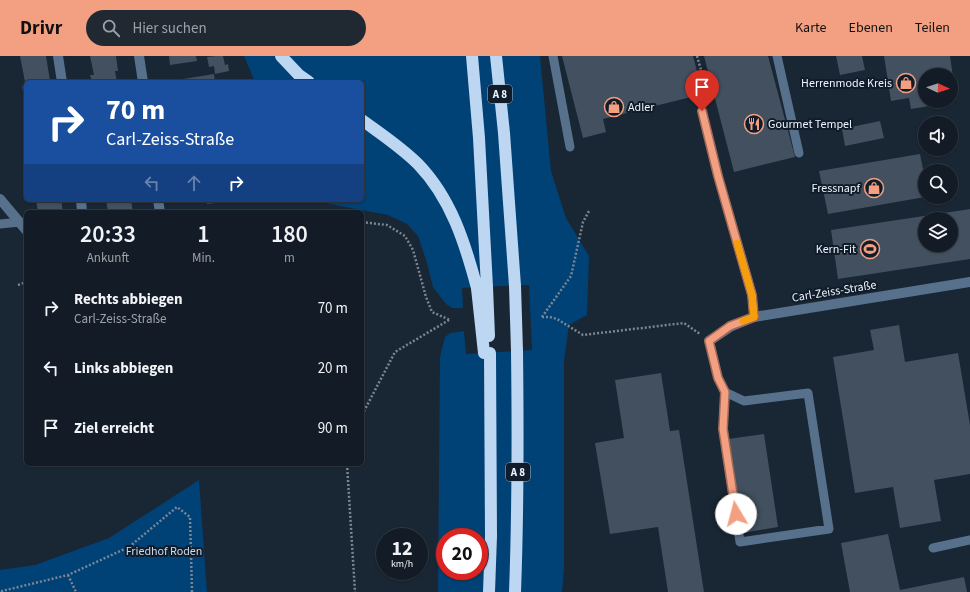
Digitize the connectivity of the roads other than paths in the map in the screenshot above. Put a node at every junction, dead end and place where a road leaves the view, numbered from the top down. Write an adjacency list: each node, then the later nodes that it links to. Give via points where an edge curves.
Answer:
1 (58, 56): 8 (street)
2 (139, 56): 9 (street)
3 (281, 56): 10 (highway)
4 (472, 56): 19 (highway, A 8, via 479,138)
5 (496, 56): 26 (highway, A 8, bridge, via 515,286 518,425)
6 (553, 56): 13 (lane)
7 (777, 56): 14 (lane)
8 (62, 80)
9 (143, 80)
10 (306, 80)
11 (702, 111): 20 (lane, via 752,295)
12 (364, 121): 19 (highway, via 418,164 441,193 458,226)
13 (570, 147)
14 (799, 153)
15 (0, 199): 17 (street)
16 (0, 224): 17 (lane)
17 (23, 226)
18 (970, 282): 20 (street, Carl-Zeiss-Straße)
19 (482, 287): 25 (highway, A 8, bridge, via 491,422)
20 (754, 317): 21 (street, Carl-Zeiss-Straße, via 730,326)
21 (709, 341): 22 (lane, via 718,378)
22 (725, 392): 22 (lane, via 744,401 808,393 829,529 740,542 723,429)
23 (970, 540): 24 (lane)
24 (933, 548)
25 (489, 592)
26 (515, 592)

